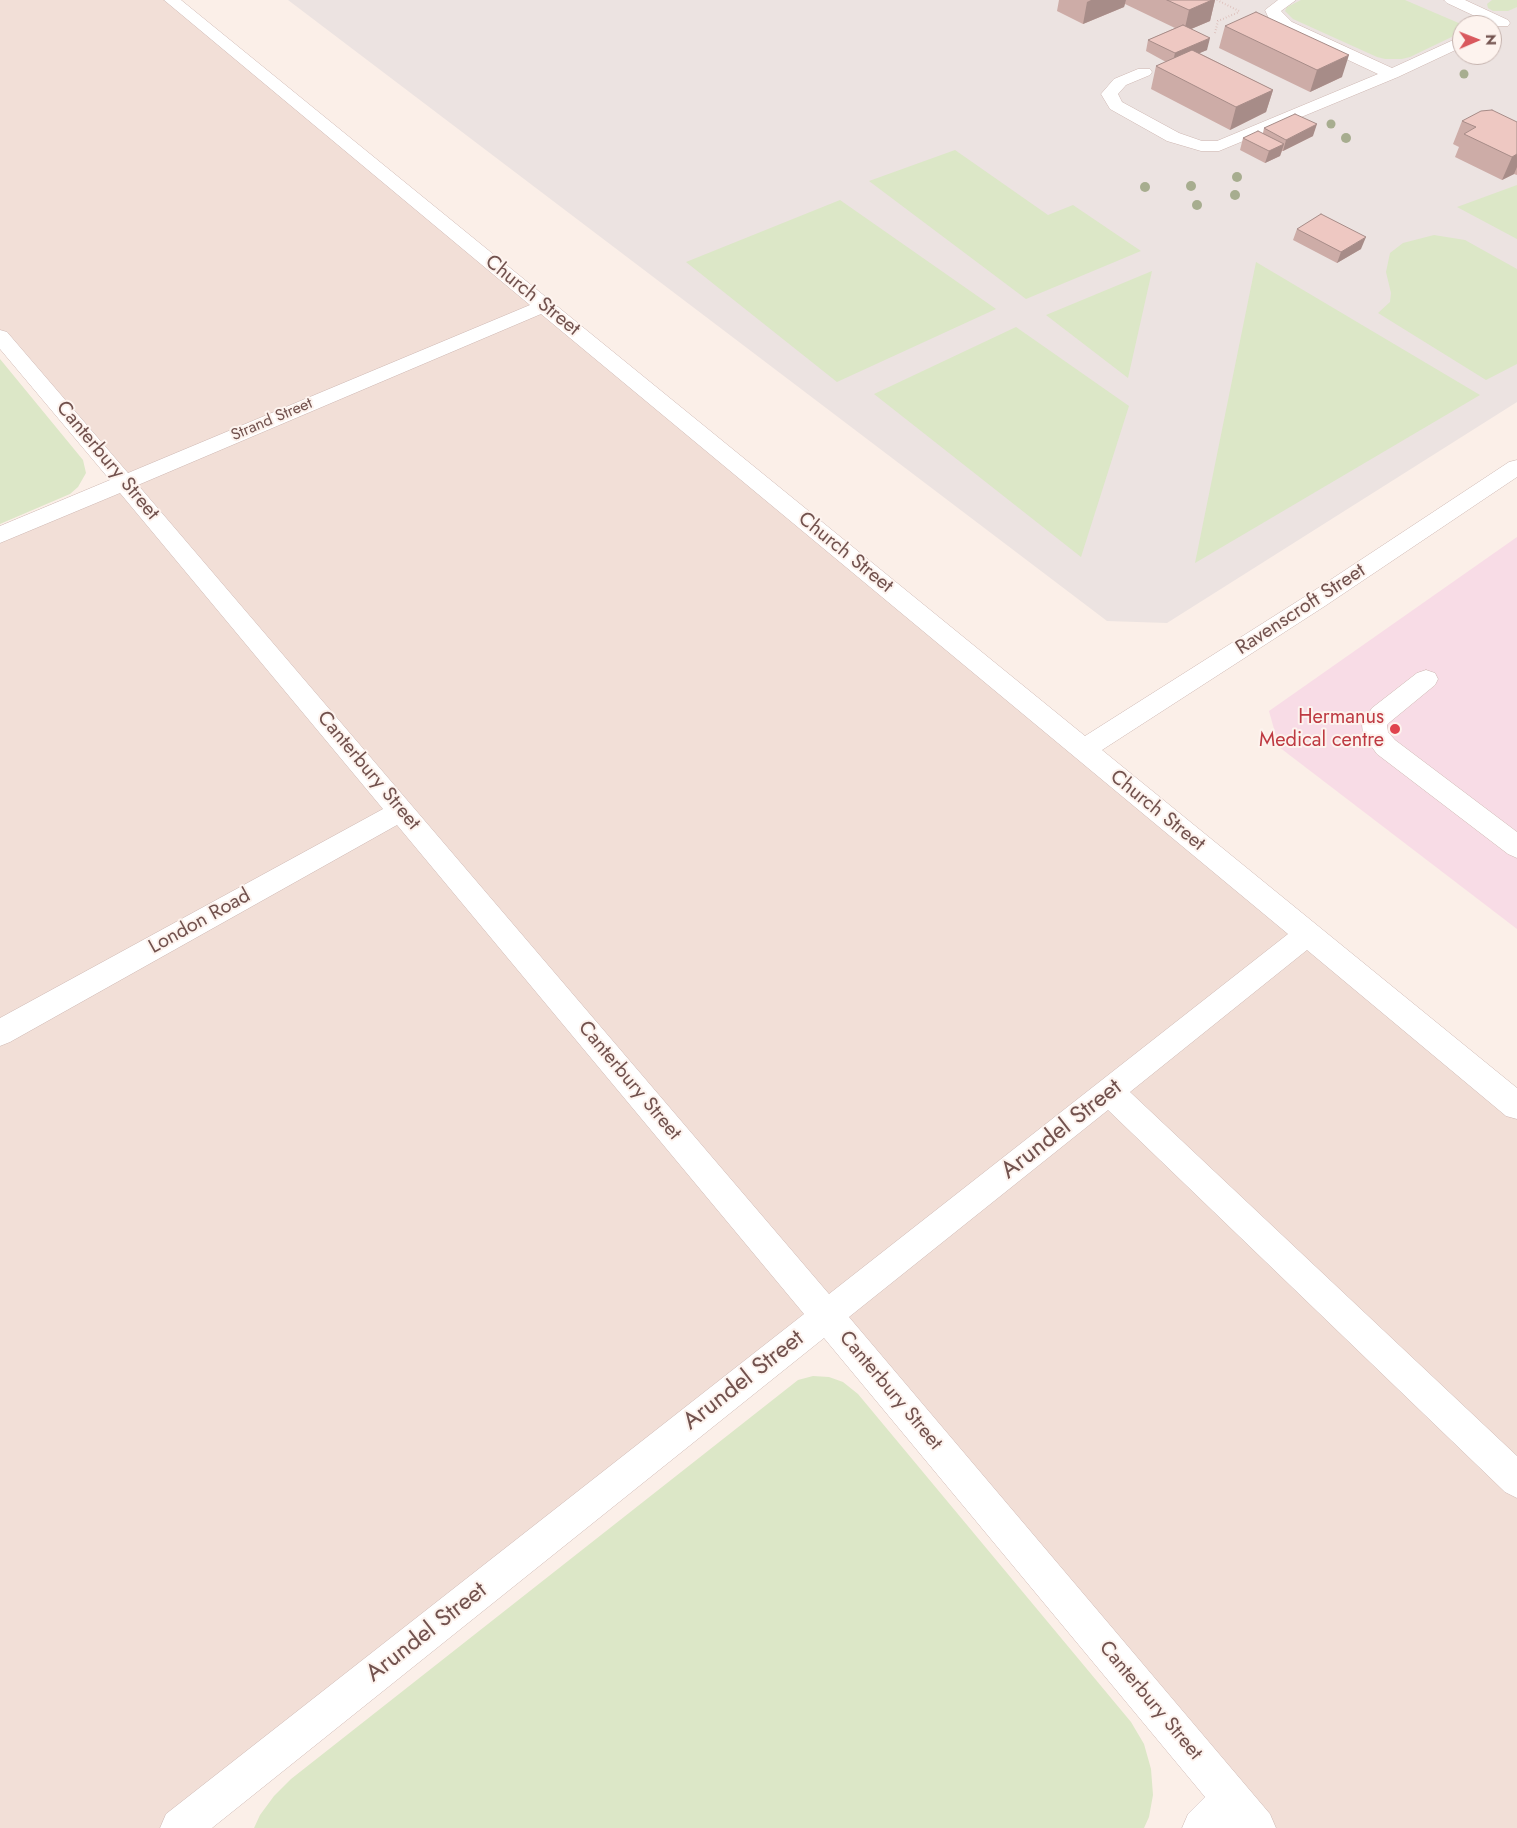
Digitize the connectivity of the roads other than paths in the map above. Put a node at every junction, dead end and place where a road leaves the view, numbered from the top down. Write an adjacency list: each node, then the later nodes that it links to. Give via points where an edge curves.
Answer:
1 (172, 0): 10 (street, Church Street)
2 (1288, 0): 9 (street, via 1273,10 1286,25)
3 (1452, 0): 4 (street)
4 (1479, 15)
5 (1517, 16): 6 (street)
6 (1502, 23)
7 (1452, 46): 9 (street)
8 (1144, 72): 9 (street, via 1120,82 1109,94 1116,105 1172,137 1201,146 1219,146 1238,140)
9 (1392, 74)
10 (544, 306): 13 (street, Strand Street); 16 (street, Church Street)
11 (0, 336): 13 (street, Canterbury Street)
12 (1517, 467): 16 (street, Ravenscroft Street)
13 (125, 482): 14 (street, Strand Street); 17 (street, Canterbury Street)
14 (0, 535)
15 (1426, 679): 18 (street, via 1381,715 1374,724 1376,735 1386,748)
16 (1083, 750): 19 (street, Church Street)
17 (401, 811): 20 (street, London Road); 23 (street, Canterbury Street)
18 (1517, 847)
19 (1308, 934): 21 (street, Arundel Street); 22 (street, Church Street)
20 (0, 1033)
21 (1109, 1092): 23 (street, Arundel Street); 24 (street)
22 (1517, 1106)
23 (827, 1316): 25 (street, Canterbury Street); 26 (street, Arundel Street)
24 (1517, 1480)
25 (1230, 1798): 27 (street); 28 (street, Canterbury Street)
26 (180, 1828)
27 (1202, 1828)
28 (1256, 1828)

